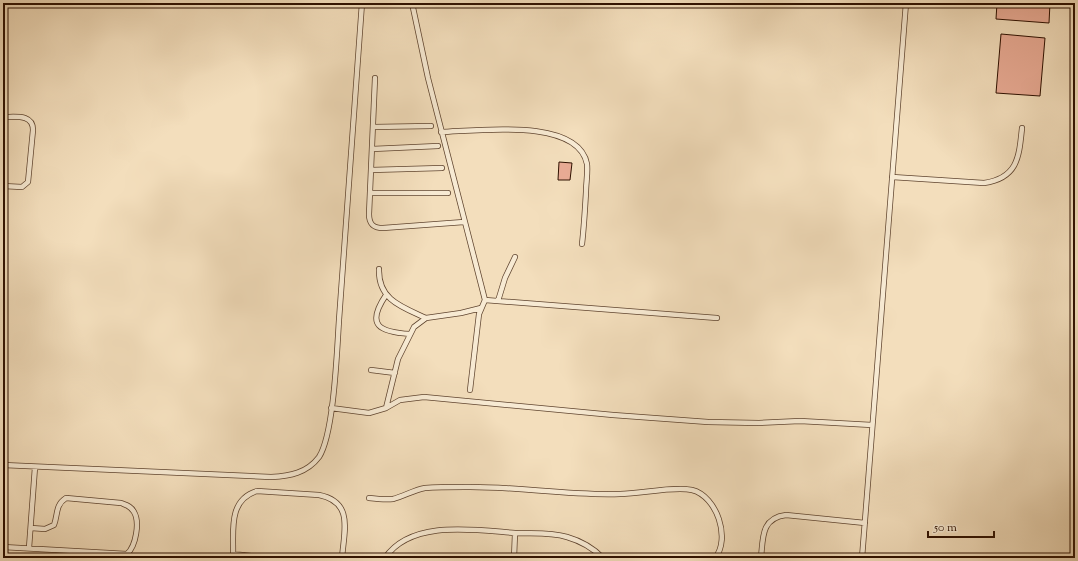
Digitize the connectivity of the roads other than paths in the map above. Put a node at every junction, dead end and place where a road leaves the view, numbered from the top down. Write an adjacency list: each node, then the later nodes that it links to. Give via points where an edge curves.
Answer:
1 (362, 3): 32 (lane)
2 (412, 3): 9 (lane)
3 (906, 3): 14 (lane)
4 (375, 78): 7 (lane)
5 (4, 117): 15 (lane, via 28,119 33,130 28,182 22,187)
6 (431, 126): 7 (lane)
7 (373, 127): 11 (lane)
8 (1022, 128): 14 (lane, via 1016,162 1011,171 994,181 984,183)
9 (441, 132): 18 (lane); 19 (lane, via 526,130 551,134 571,141 579,147 587,165)
10 (438, 146): 11 (lane)
11 (372, 149): 13 (lane)
12 (442, 168): 13 (lane)
13 (371, 170): 16 (lane)
14 (892, 177): 34 (lane)
15 (3, 186)
16 (370, 193): 17 (lane); 18 (lane, via 369,219 378,228)
17 (448, 193)
18 (464, 222): 23 (lane)
19 (582, 244)
20 (515, 257): 24 (lane)
21 (379, 269): 22 (lane, via 381,287)
22 (386, 295): 26 (lane, via 400,306); 28 (lane, via 378,312 377,325 389,332)
23 (485, 300): 24 (lane); 25 (lane)
24 (498, 302): 27 (lane)
25 (481, 308): 26 (lane); 31 (lane)
26 (426, 318): 28 (lane, via 414,327)
27 (717, 318)
28 (410, 334): 30 (lane, via 398,359)
29 (371, 370): 30 (lane)
30 (395, 373): 33 (lane)
31 (470, 390)
32 (331, 408): 33 (lane, via 369,413); 36 (lane, via 319,456 303,471 292,475 259,477)
33 (386, 408): 34 (lane, via 408,398 424,398 708,422 800,421)
34 (872, 425): 38 (lane)
35 (3, 465): 36 (lane)
36 (35, 467): 39 (lane)
37 (369, 498): 49 (lane, via 388,499 425,488 511,488 620,494 693,490 706,497 717,516 722,542 721,551)
38 (866, 523): 50 (lane, via 777,516 766,527); 51 (lane)
39 (31, 528): 42 (lane); 42 (lane, via 50,528 58,507 66,498 121,503 128,505 136,517 135,542 133,549 127,554)
40 (515, 533): 46 (lane, via 461,529 423,533 404,541); 47 (lane); 48 (lane, via 566,536 582,542)
41 (3, 547): 42 (lane)
42 (29, 548)
43 (233, 556): 44 (lane); 45 (lane, via 236,507 240,499 257,491 319,495 337,502 345,519)
44 (269, 558)
45 (342, 558)
46 (386, 558)
47 (514, 558)
48 (603, 558)
49 (715, 558)
50 (761, 558)
51 (862, 558)

